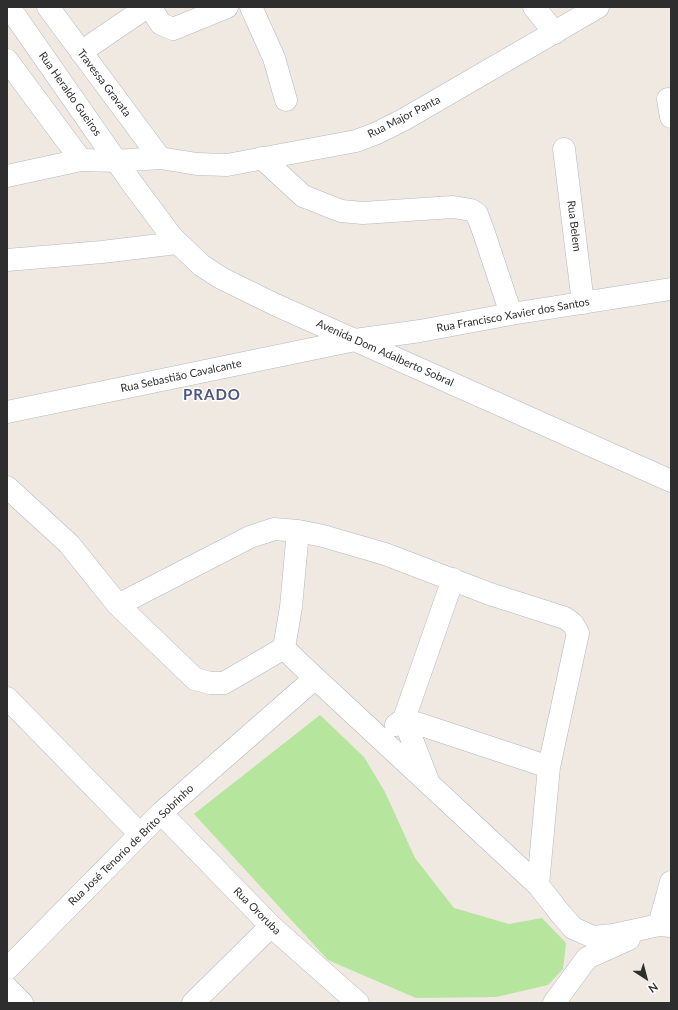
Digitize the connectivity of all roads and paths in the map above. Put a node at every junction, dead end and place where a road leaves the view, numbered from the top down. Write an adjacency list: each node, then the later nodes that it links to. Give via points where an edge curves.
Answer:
1 (9, 7): 17 (street, Rua Heraldo Gueiros)
2 (48, 7): 10 (street, Travessa Gravata)
3 (147, 7): 10 (street)
4 (150, 7): 5 (street, via 161,24 173,29)
5 (227, 7)
6 (251, 7): 12 (street, via 274,58)
7 (534, 7): 9 (street)
8 (598, 7): 9 (street, Rua Major Panta)
9 (555, 33): 15 (street, Rua Major Panta, via 377,133 356,141)
10 (81, 52): 14 (street, Travessa Gravata)
11 (7, 60): 16 (street)
12 (286, 100)
13 (564, 149): 23 (street, Rua Belem)
14 (160, 158): 15 (street, Rua Major Panta, via 227,165); 17 (street, Rua Major Panta)
15 (262, 158): 24 (street, via 303,196 341,211 363,213 453,207 472,210 477,214)
16 (81, 160): 17 (street, Rua Major Panta); 18 (street, Rua Major Panta)
17 (116, 161): 19 (street, Rua Heraldo Gueiros)
18 (7, 176)
19 (131, 182): 20 (street, Avenida Dom Adalberto Sobral)
20 (174, 240): 21 (street, via 102,252); 25 (street, Avenida Dom Adalberto Sobral, via 201,265 221,278)
21 (7, 260)
22 (671, 289): 23 (street, Rua Francisco Xavier dos Santos)
23 (583, 303): 24 (street, Rua Francisco Xavier dos Santos)
24 (511, 314): 25 (street, Rua Francisco Xavier dos Santos)
25 (355, 340): 26 (street, Rua Sebastião Cavalcante); 27 (street, Avenida Dom Adalberto Sobral)
26 (7, 412)
27 (671, 480)
28 (7, 487): 31 (street, via 69,544)
29 (298, 530): 30 (street, via 385,554); 31 (street, via 274,529 250,537); 32 (street, via 291,607)
30 (453, 579): 35 (street); 37 (street, via 565,618 573,624 578,633)
31 (118, 605): 32 (street, via 195,679 210,683 224,683)
32 (284, 648): 33 (street)
33 (314, 679): 36 (street); 39 (street, Rua José Tenorio de Brito Sobrinho)
34 (7, 698): 40 (street)
35 (404, 719): 36 (street); 37 (street); 38 (street)
36 (379, 739): 38 (street)
37 (549, 768): 42 (street)
38 (429, 784): 42 (street)
39 (161, 813): 40 (street, Rua José Tenorio de Brito Sobrinho); 43 (street, Rua Ororuba)
40 (140, 834): 45 (street, Rua José Tenorio de Brito Sobrinho)
41 (671, 882): 44 (street)
42 (538, 885): 44 (street, via 573,928 593,937 613,936)
43 (271, 926): 48 (street); 49 (street, Rua Ororuba)
44 (665, 926): 50 (street, via 587,958)
45 (7, 969)
46 (7, 988): 47 (street)
47 (22, 1003)
48 (193, 1003)
49 (358, 1003)
50 (554, 1003)

